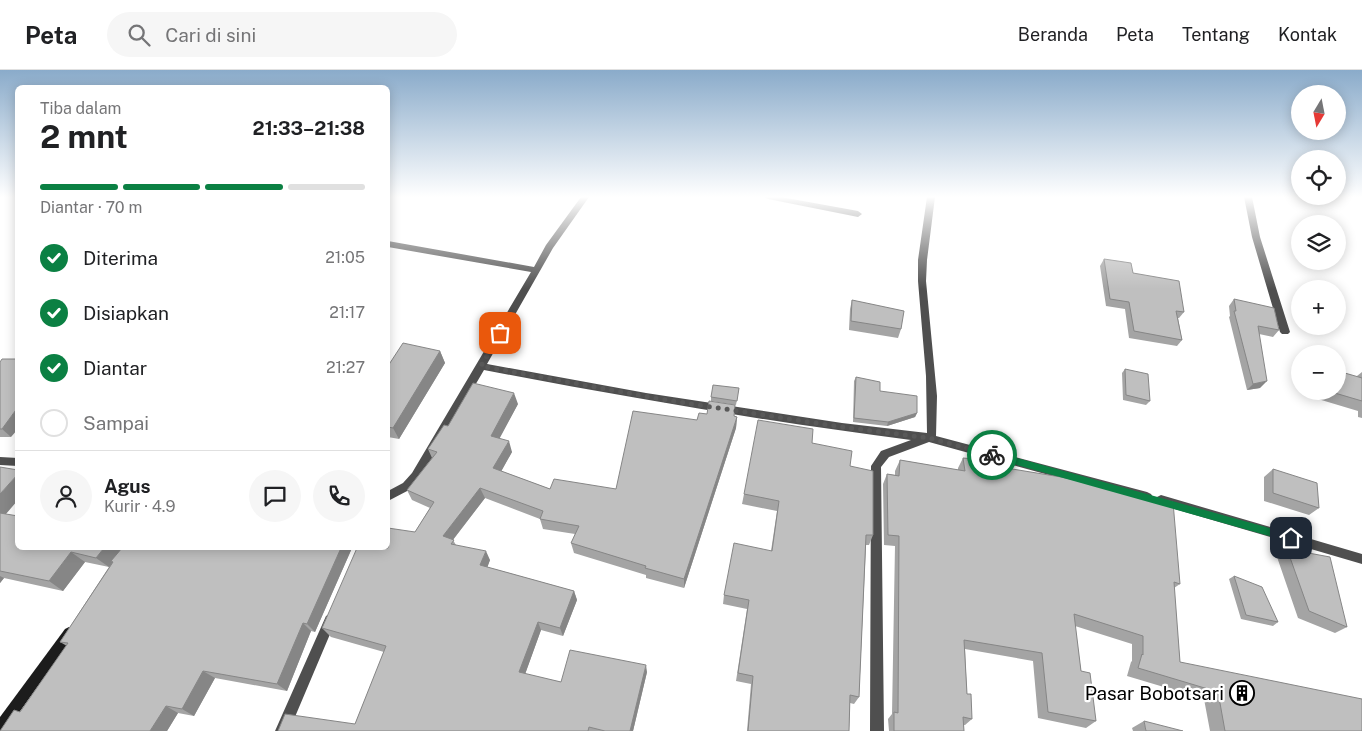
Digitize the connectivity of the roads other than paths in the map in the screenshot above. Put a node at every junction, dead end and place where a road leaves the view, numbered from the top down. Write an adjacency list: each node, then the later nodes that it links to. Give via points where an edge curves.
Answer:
1 (563, 228): 5 (street)
2 (928, 228): 8 (street, via 922,255 933,425)
3 (1254, 228): 6 (street)
4 (390, 244): 5 (street)
5 (537, 270): 7 (street)
6 (1286, 332)
7 (481, 366): 8 (street, via 666,400); 11 (street, via 416,476 407,486)
8 (929, 438): 12 (street); 17 (street, via 885,454 876,466)
9 (0, 461): 10 (street)
10 (15, 462)
11 (390, 495)
12 (1362, 559)
13 (334, 611): 16 (street)
14 (74, 626): 15 (street)
15 (0, 728)
16 (282, 731)
17 (877, 731)

